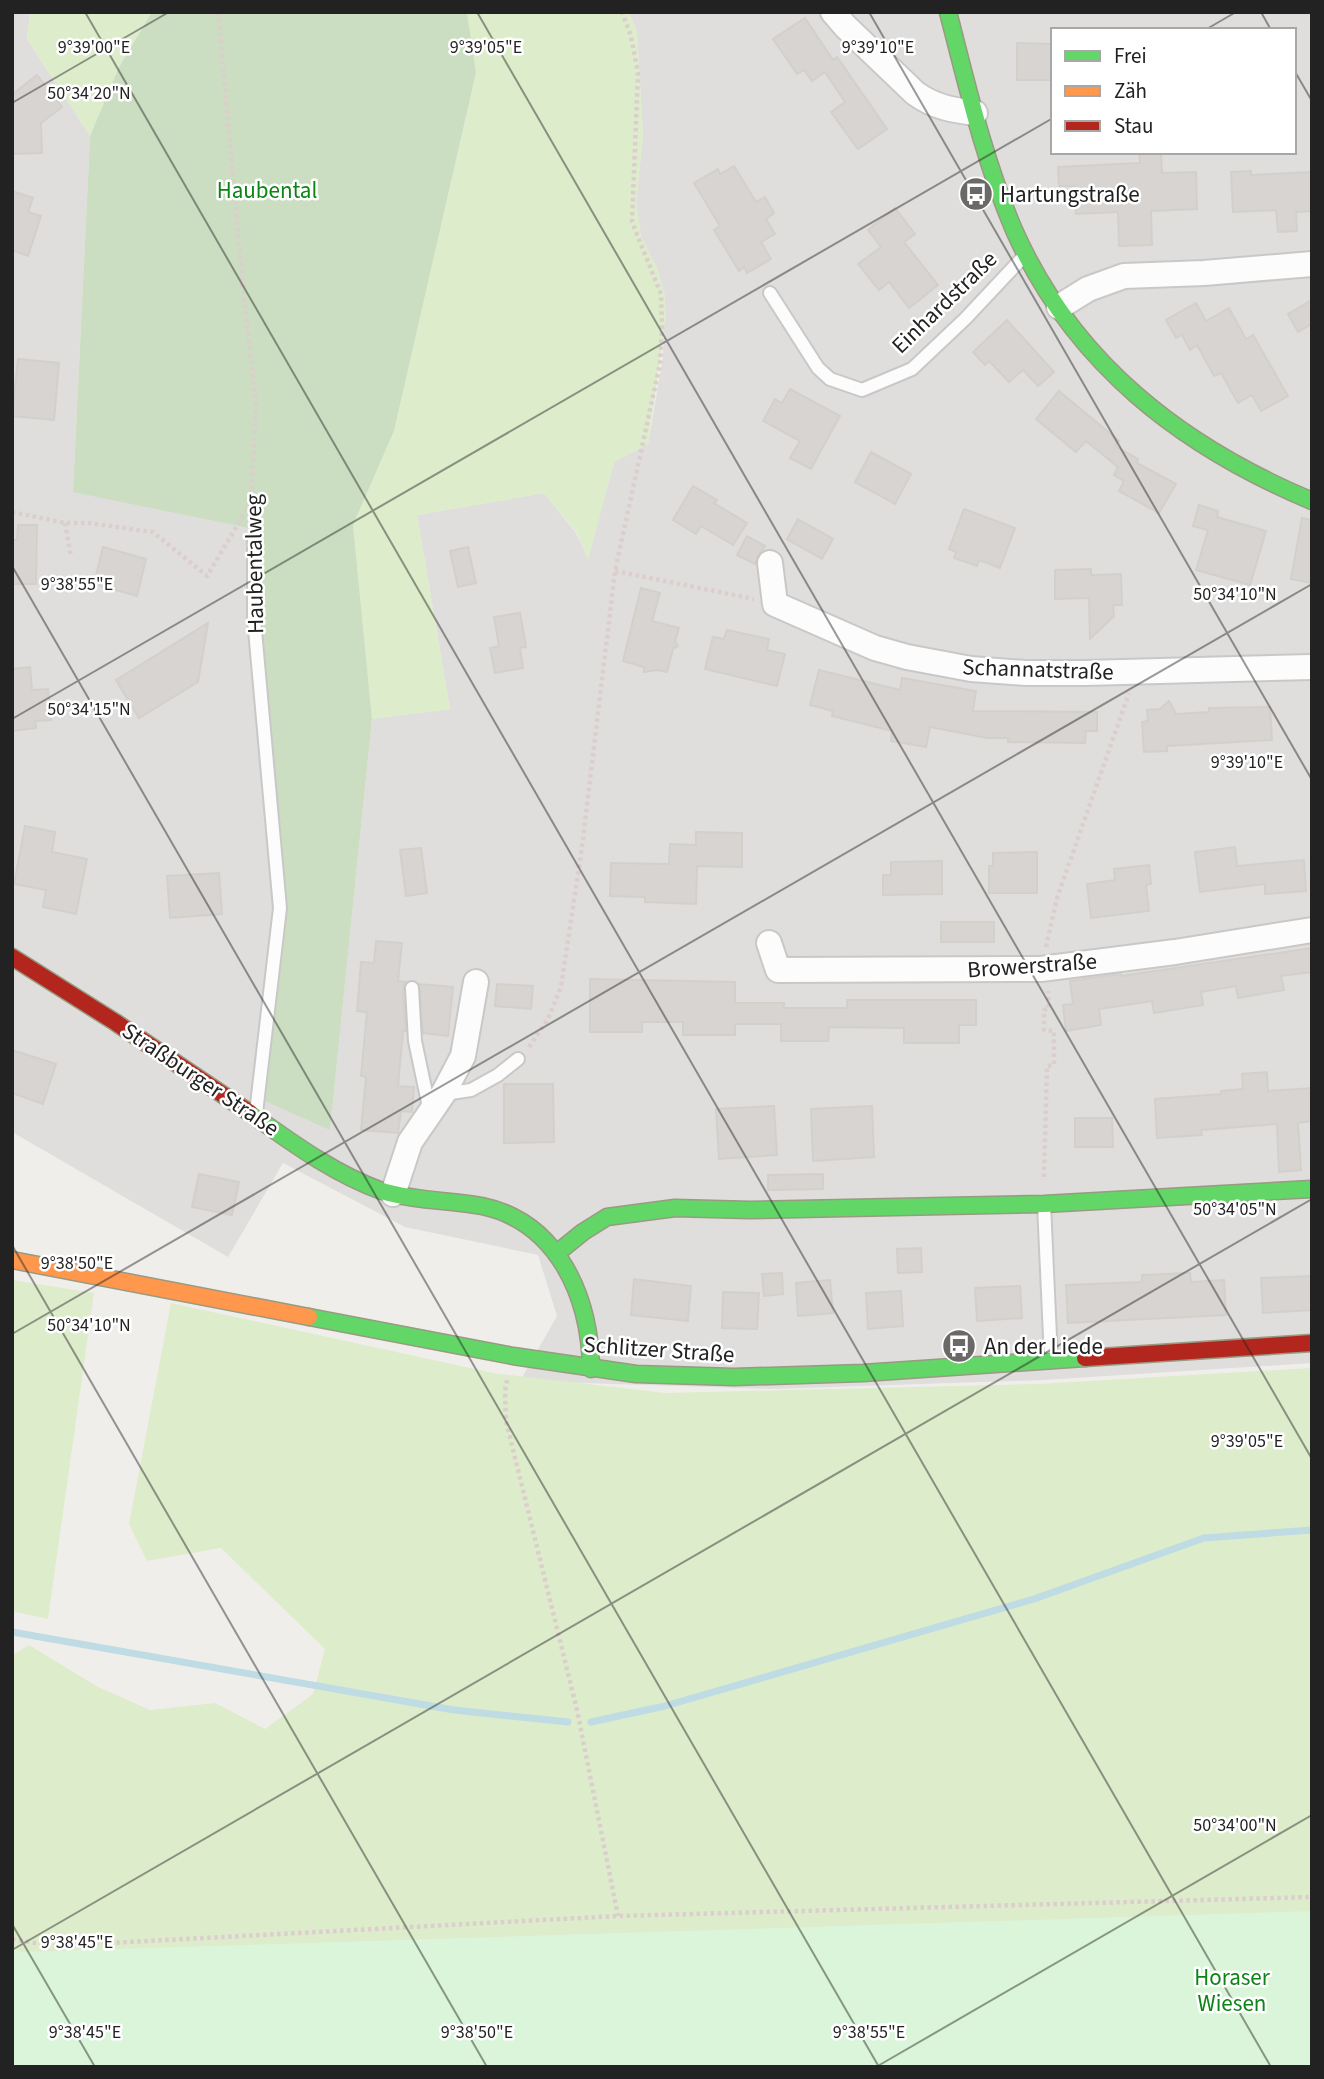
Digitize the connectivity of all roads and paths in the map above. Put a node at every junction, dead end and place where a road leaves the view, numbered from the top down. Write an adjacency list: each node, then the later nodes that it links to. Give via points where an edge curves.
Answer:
1 (218, 12): 11 (path, Haubentalweg, via 256,402)
2 (622, 12): 17 (path, via 638,73 632,222 661,294 663,328 657,377)
3 (833, 12): 5 (street, via 922,98 945,109)
4 (948, 12): 5 (street, Einhardstraße)
5 (975, 113): 6 (street, Einhardstraße)
6 (1027, 254): 8 (lane, Einhardstraße, via 912,369 862,390 830,379 818,368); 9 (street, Einhardstraße)
7 (1312, 264): 9 (street, via 1124,276 1088,289)
8 (770, 293)
9 (1059, 307): 10 (street, Einhardstraße, via 1127,387 1180,431 1240,468)
10 (1312, 501)
11 (251, 502): 13 (path, via 207,576 153,532); 14 (path, Haubentalweg)
12 (12, 512): 13 (path)
13 (65, 523): 15 (path)
14 (254, 539): 29 (lane, Haubentalweg, via 254,619 280,908)
15 (71, 557)
16 (770, 563): 18 (street)
17 (615, 571): 18 (path); 27 (path, via 561,987 536,1040)
18 (775, 604): 20 (street, Schannatstraße, via 874,648 907,657 1026,673)
19 (1312, 667): 20 (street, Schannatstraße)
20 (1137, 672): 24 (path, via 1058,898)
21 (1312, 930): 24 (street, Browerstraße)
22 (769, 943): 24 (street, Browerstraße, via 778,970)
23 (12, 957): 29 (street, Straßburger Straße)
24 (1041, 969): 30 (path, via 1048,982 1044,1030 1054,1031 1054,1065 1047,1066)
25 (476, 982): 28 (street, via 463,1056)
26 (412, 988): 28 (lane, via 415,1041)
27 (518, 1059): 28 (lane, via 471,1090)
28 (437, 1103): 32 (street, via 410,1142)
29 (255, 1116): 32 (street, Straßburger Straße, via 339,1171)
30 (1043, 1168)
31 (1312, 1189): 33 (street)
32 (393, 1194): 34 (street, Straßburger Straße, via 513,1216 528,1224)
33 (1044, 1204): 34 (street, via 635,1212 607,1217); 38 (lane)
34 (557, 1253): 39 (street, Straßburger Straße, via 568,1269 581,1307)
35 (12, 1260): 37 (street, Schlitzer Straße)
36 (1312, 1343): 38 (street, Schlitzer Straße)
37 (513, 1356): 39 (street, Schlitzer Straße); 41 (path, via 505,1392 506,1421 577,1710)
38 (1051, 1359): 39 (street, Schlitzer Straße, via 747,1377)
39 (591, 1369)
40 (1312, 1897): 41 (path)
41 (618, 1916): 42 (path, via 53,1946)
42 (12, 1939)

